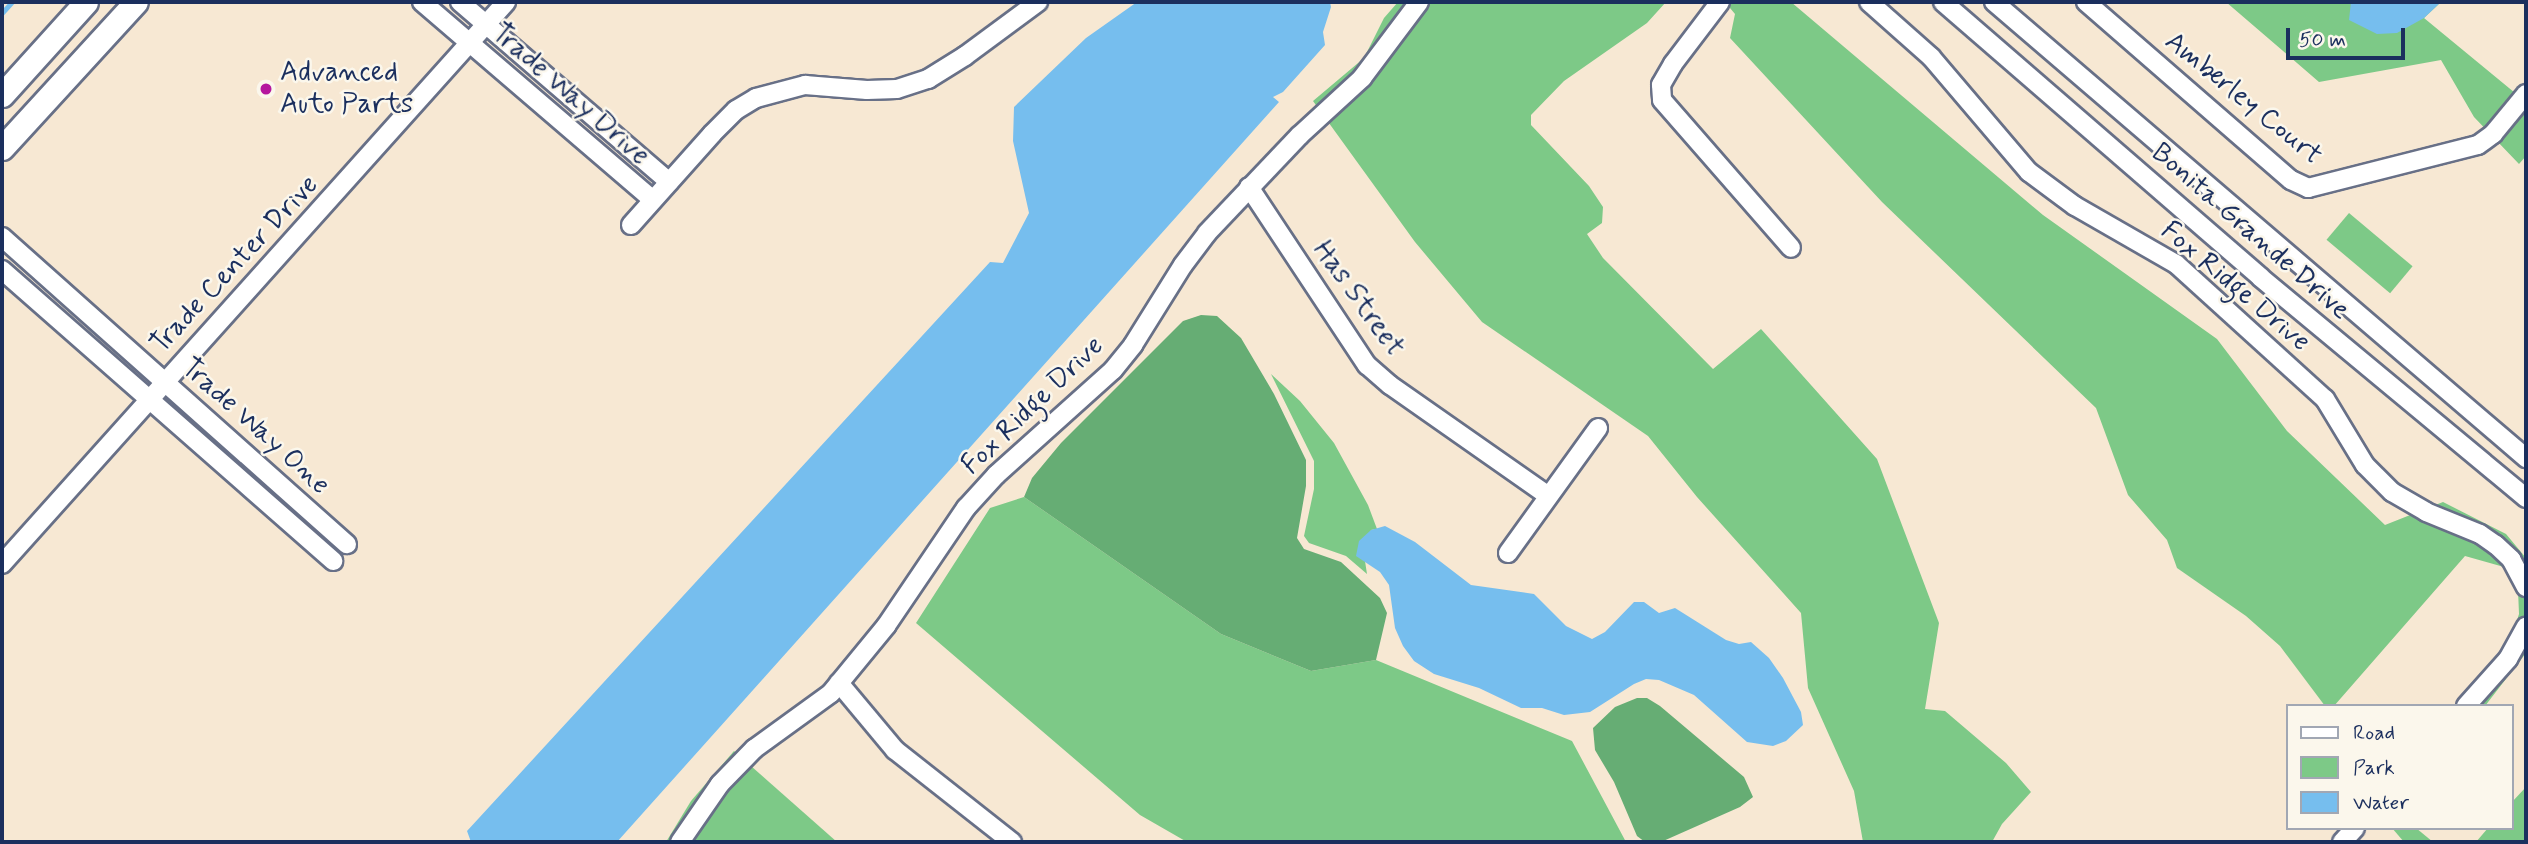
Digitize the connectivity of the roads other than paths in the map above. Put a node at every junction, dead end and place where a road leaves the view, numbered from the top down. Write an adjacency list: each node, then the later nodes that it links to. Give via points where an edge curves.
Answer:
1 (86, 2): 16 (street)
2 (136, 2): 17 (street)
3 (422, 2): 14 (street, Trade Way Drive)
4 (460, 2): 13 (street, Trade Way Drive)
5 (506, 2): 13 (street, Trade Center Drive)
6 (1038, 2): 18 (street, Trade Way Drive, via 928,79 887,89 805,85 756,98 736,110)
7 (1419, 2): 19 (street, Fox Ridge Drive, via 1362,78)
8 (1720, 2): 23 (street, via 1673,64 1661,85 1662,100)
9 (1869, 2): 37 (street, Fox Ridge Drive, via 1931,57 2029,172 2075,206 2176,264 2325,399 2359,456 2392,492 2497,545 2516,566)
10 (1942, 2): 26 (street, Bonita Grande Drive)
11 (1994, 2): 25 (street, Bonita Grande Drive)
12 (2086, 2): 15 (street, Amberley Court, via 2291,180 2308,188 2478,145)
13 (487, 24): 14 (street, Trade Center Drive); 18 (street, Trade Way Drive)
14 (470, 44): 20 (street, Trade Way Drive); 27 (street, Trade Center Drive)
15 (2526, 94)
16 (2, 95)
17 (2, 149)
18 (669, 181): 20 (street, Trade Way Drive)
19 (1249, 187): 31 (street, Has Street, via 1367,365); 39 (street, Fox Ridge Drive, via 1183,265 1112,370 965,508 886,626)
20 (653, 200): 21 (street, Trade Way Drive)
21 (631, 225)
22 (2, 237): 27 (street, Trade Way One)
23 (1791, 248)
24 (2, 270): 28 (street, Trade Way One)
25 (2381, 336): 26 (street); 30 (street, Bonita Grande Drive)
26 (2359, 360): 32 (street, Bonita Grande Drive)
27 (164, 381): 28 (street, Trade Center Drive); 33 (street, Trade Way One)
28 (147, 398): 35 (street, Trade Way One); 36 (street, Trade Center Drive)
29 (1598, 428): 31 (street)
30 (2526, 458)
31 (1547, 495): 34 (street)
32 (2526, 498)
33 (346, 544)
34 (1508, 553)
35 (332, 561)
36 (2, 564)
37 (2526, 587)
38 (2526, 628): 40 (street, via 2508,659)
39 (839, 683): 41 (street, Fox Ridge Drive, via 745,758 720,783); 42 (street, via 895,750)
40 (2468, 704)
41 (680, 842)
42 (1012, 842)

